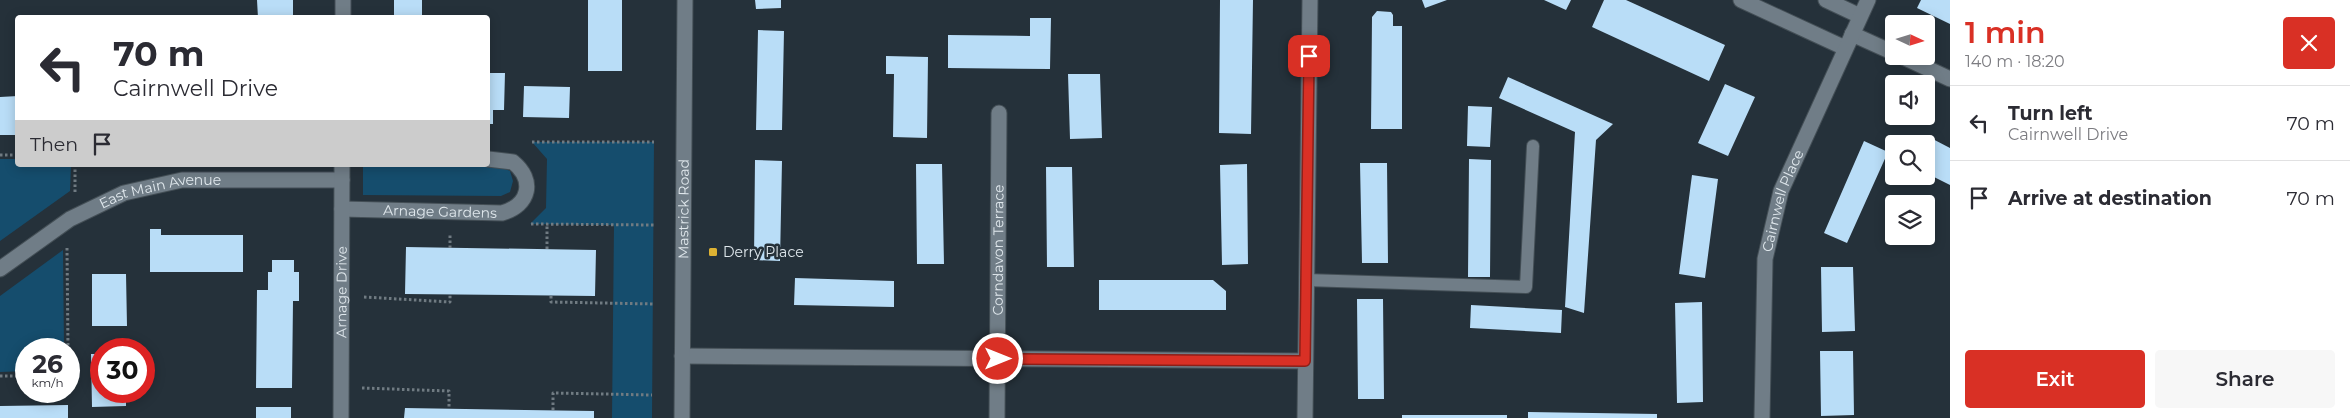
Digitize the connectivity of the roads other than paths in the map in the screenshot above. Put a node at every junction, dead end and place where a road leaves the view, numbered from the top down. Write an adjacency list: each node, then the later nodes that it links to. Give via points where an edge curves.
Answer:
1 (344, 0): 7 (street)
2 (685, 0): 21 (street, Mastrick Road)
3 (1310, 0): 20 (street)
4 (1741, 0): 10 (street)
5 (1826, 0): 8 (street)
6 (1868, 0): 8 (street, Cairnwell Place)
7 (344, 15)
8 (1860, 16): 9 (street, Cairnwell Place)
9 (1852, 34): 10 (street, Cairnwell Place); 11 (street)
10 (1845, 48): 28 (street, Cairnwell Place, via 1781,191 1765,259)
11 (1885, 49)
12 (1920, 65): 13 (street)
13 (1950, 79)
14 (999, 113): 22 (street, Corndavon Terrace)
15 (1533, 146): 20 (lane, via 1526,287)
16 (490, 158): 18 (street, Arnage Gardens, via 513,162 526,176 525,196 512,210 502,213)
17 (342, 172): 18 (street, Arnage Drive); 19 (street, East Main Avenue, via 182,180 124,193 70,219)
18 (342, 209): 24 (street, Arnage Drive)
19 (0, 269)
20 (1306, 280): 23 (street)
21 (682, 356): 22 (street); 25 (street, Mastrick Road)
22 (998, 359): 23 (street); 26 (street, Corndavon Terrace)
23 (1305, 361): 27 (street)
24 (341, 418)
25 (682, 418)
26 (997, 418)
27 (1305, 418)
28 (1762, 418)

